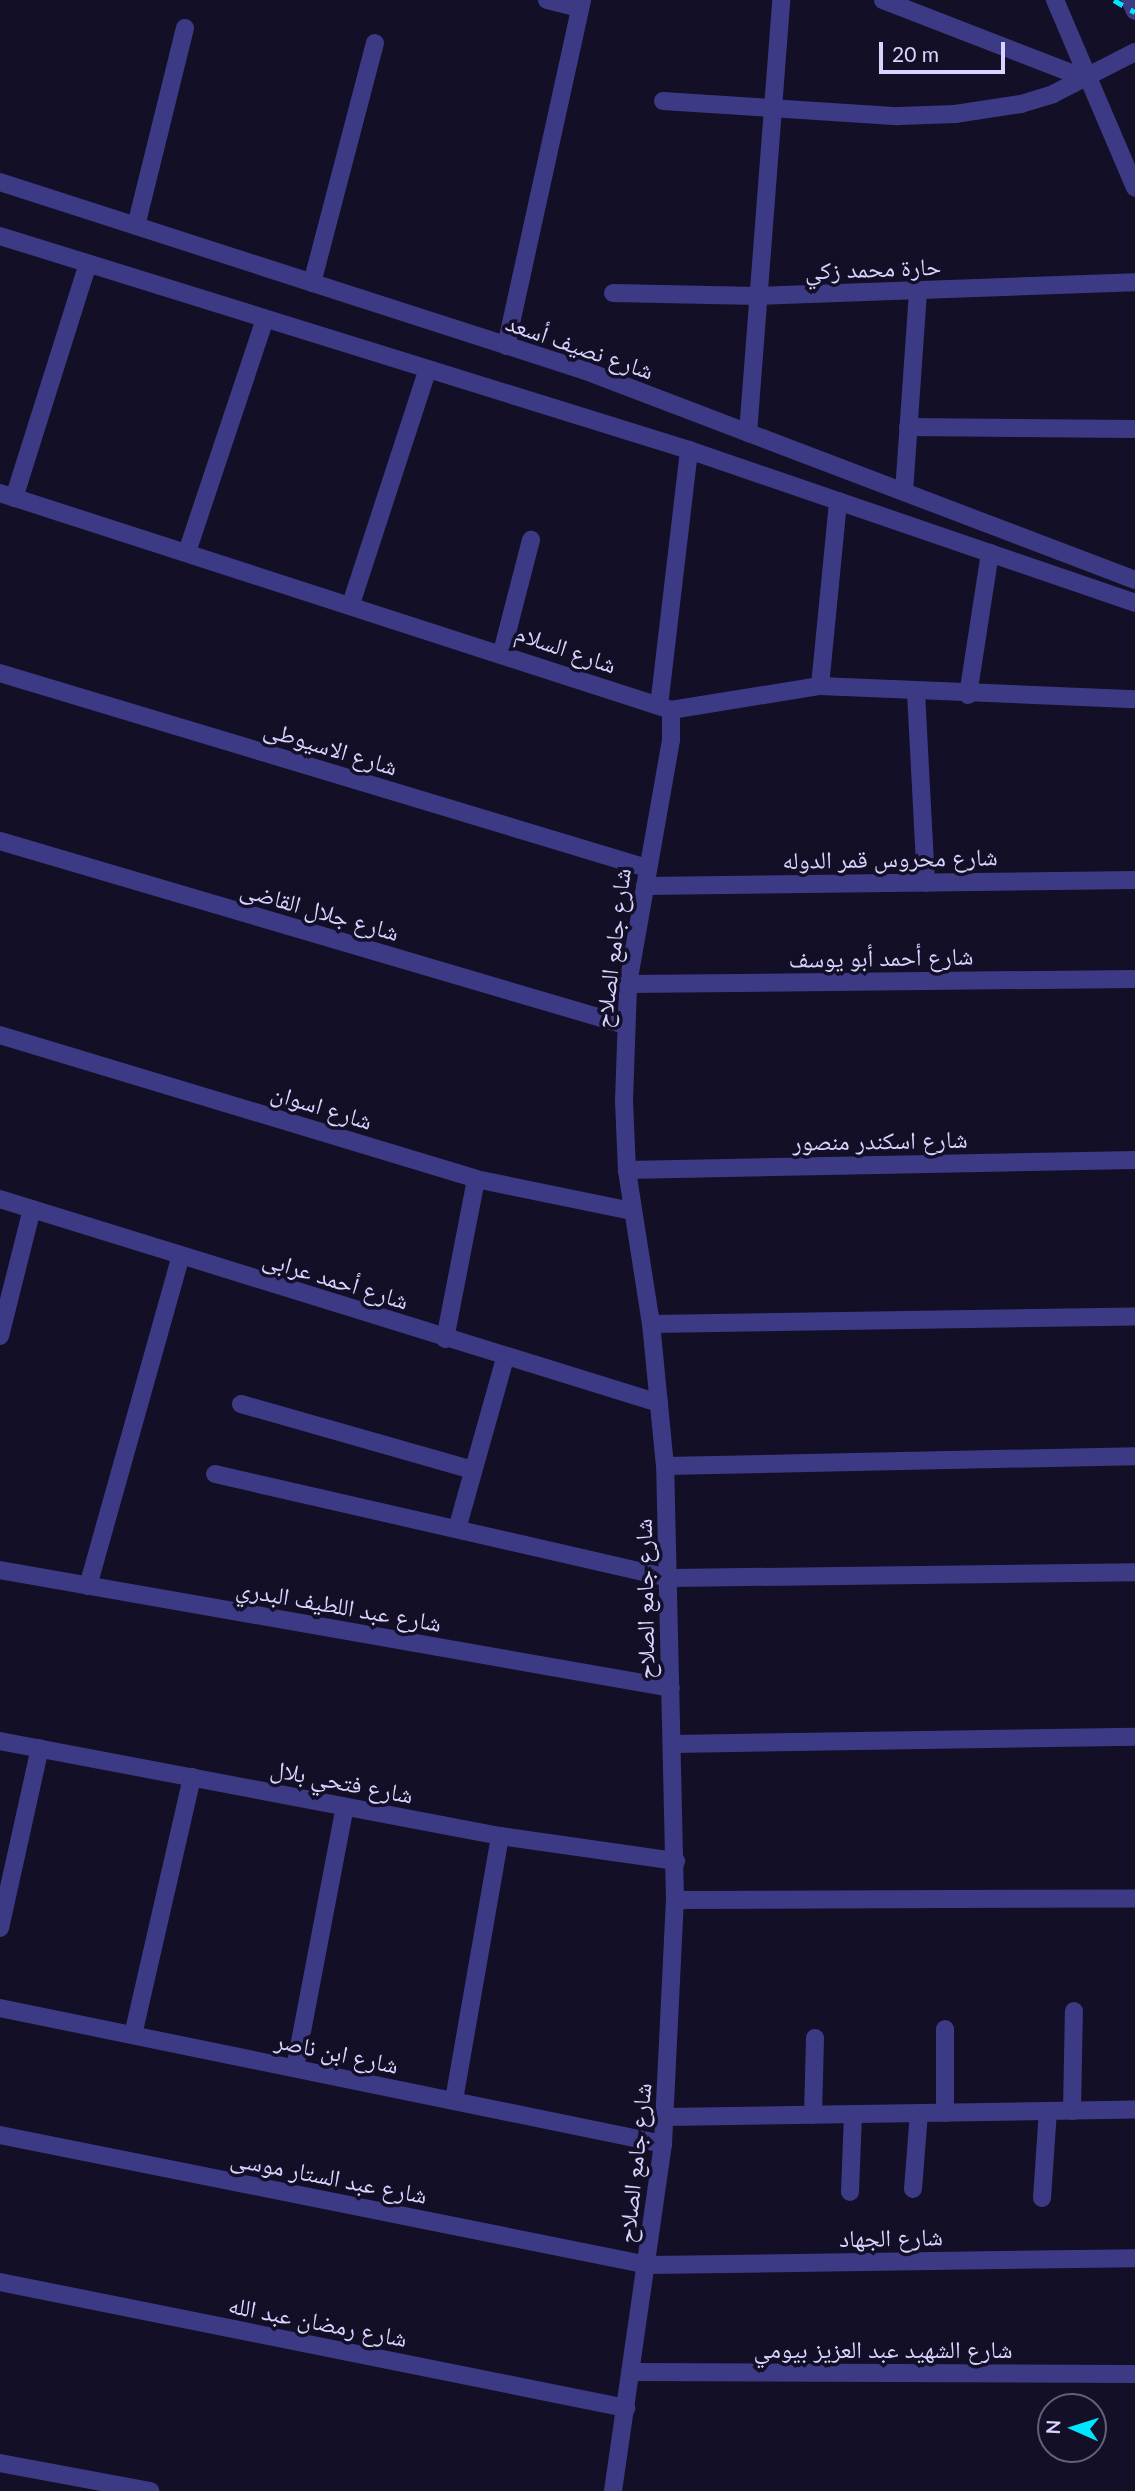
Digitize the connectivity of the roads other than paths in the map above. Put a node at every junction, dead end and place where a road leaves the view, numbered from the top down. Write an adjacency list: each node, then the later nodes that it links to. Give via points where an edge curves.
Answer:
1 (547, 0): 6 (street)
2 (781, 0): 13 (street)
3 (883, 0): 11 (street)
4 (1055, 0): 11 (street)
5 (1130, 0): 7 (street)
6 (581, 4): 25 (street)
7 (1135, 11)
8 (186, 28): 16 (street)
9 (375, 43): 20 (street)
10 (1135, 52): 11 (street)
11 (1087, 79): 13 (street, via 1021,104 955,114 898,116); 15 (street)
12 (663, 101): 13 (street)
13 (772, 109): 23 (street)
14 (0, 182): 16 (street, شارع نصيف أسعد)
15 (1135, 188)
16 (136, 226): 20 (street, شارع نصيف أسعد)
17 (0, 236): 18 (street)
18 (88, 264): 24 (street); 32 (street)
19 (1135, 282): 21 (street, حارة محمد زكي)
20 (312, 283): 25 (street, شارع نصيف أسعد)
21 (918, 292): 23 (street, حارة محمد زكي); 27 (street)
22 (613, 293): 23 (street, حارة محمد زكي)
23 (758, 296): 29 (street)
24 (265, 319): 26 (street); 35 (street)
25 (506, 346): 29 (street, شارع نصيف أسعد)
26 (428, 369): 30 (street); 39 (street)
27 (908, 427): 28 (street); 31 (street)
28 (1135, 429)
29 (748, 433): 31 (street, شارع نصيف أسعد)
30 (689, 450): 33 (street); 46 (street, شارع جامع الصلاح)
31 (904, 492): 37 (street, شارع نصيف أسعد)
32 (7, 496): 35 (street, شارع السلام)
33 (838, 501): 36 (street); 42 (street)
34 (531, 540): 40 (street)
35 (187, 552): 39 (street, شارع السلام)
36 (990, 553): 38 (street); 44 (street)
37 (1135, 580)
38 (1135, 603)
39 (351, 604): 40 (street, شارع السلام)
40 (502, 652): 46 (street, شارع السلام)
41 (0, 673): 48 (street, شارع الاسيوطى)
42 (820, 686): 43 (street, شارع السلام); 46 (street, شارع السلام)
43 (916, 692): 44 (street, شارع السلام); 50 (street)
44 (968, 695): 45 (street, شارع السلام)
45 (1135, 699)
46 (665, 708): 48 (street, شارع جامع الصلاح, via 671,740)
47 (0, 841): 54 (street, شارع جلال القاضى)
48 (647, 868): 51 (street, شارع جامع الصلاح)
49 (1135, 880): 50 (street, شارع محروس قمر الدوله)
50 (926, 883): 51 (street, شارع محروس قمر الدوله)
51 (645, 886): 53 (street, شارع جامع الصلاح)
52 (1135, 979): 53 (street, شارع أحمد أبو يوسف)
53 (628, 984): 54 (street, شارع جامع الصلاح)
54 (625, 1025): 57 (street, شارع جامع الصلاح)
55 (0, 1035): 58 (street, شارع اسوان)
56 (1135, 1160): 57 (street, شارع اسكندر منصور)
57 (627, 1170): 61 (street, شارع جامع الصلاح)
58 (476, 1179): 61 (street, شارع اسوان); 66 (street)
59 (0, 1199): 60 (street, شارع أحمد عرابى)
60 (32, 1209): 62 (street, شارع أحمد عرابى); 65 (street)
61 (632, 1211): 64 (street, شارع جامع الصلاح)
62 (181, 1256): 66 (street, شارع أحمد عرابى); 78 (street)
63 (1135, 1316): 64 (street)
64 (650, 1324): 68 (street, شارع جامع الصلاح)
65 (0, 1336)
66 (445, 1339): 67 (street, شارع أحمد عرابى)
67 (505, 1358): 68 (street, شارع أحمد عرابى); 72 (street)
68 (659, 1403): 71 (street, شارع جامع الصلاح)
69 (241, 1404): 72 (street)
70 (1135, 1457): 71 (street)
71 (665, 1466): 77 (street, شارع جامع الصلاح)
72 (473, 1470): 74 (street)
73 (215, 1475): 74 (street)
74 (457, 1529): 77 (street)
75 (0, 1570): 78 (street, شارع عبد اللطيف البدري)
76 (1135, 1573): 77 (street)
77 (670, 1578): 79 (street, شارع جامع الصلاح)
78 (88, 1586): 79 (street, شارع عبد اللطيف البدري)
79 (671, 1688): 82 (street, شارع جامع الصلاح)
80 (1135, 1737): 82 (street)
81 (0, 1741): 83 (street, شارع فتحي بلال)
82 (673, 1744): 87 (street, شارع جامع الصلاح)
83 (40, 1748): 84 (street, شارع فتحي بلال); 90 (street)
84 (191, 1777): 85 (street, شارع فتحي بلال); 94 (street)
85 (345, 1807): 86 (street, شارع فتحي بلال); 96 (street)
86 (500, 1836): 87 (street, شارع فتحي بلال); 97 (street)
87 (676, 1861): 89 (street, شارع جامع الصلاح)
88 (1135, 1898): 89 (street)
89 (675, 1900): 105 (street, شارع جامع الصلاح)
90 (0, 1928)
91 (0, 2008): 94 (street, شارع ابن ناصر)
92 (1074, 2011): 100 (street)
93 (945, 2029): 102 (street)
94 (133, 2035): 96 (street, شارع ابن ناصر)
95 (815, 2038): 103 (street)
96 (295, 2068): 97 (street, شارع ابن ناصر)
97 (454, 2100): 107 (street, شارع ابن ناصر)
98 (1135, 2110): 100 (street)
99 (1048, 2111): 100 (street); 102 (street); 110 (street)
100 (1072, 2111)
101 (919, 2113): 102 (street); 104 (street); 108 (street)
102 (945, 2113)
103 (813, 2115): 104 (street); 105 (street)
104 (853, 2115): 109 (street)
105 (665, 2117): 107 (street, شارع جامع الصلاح)
106 (0, 2135): 112 (street, شارع عبد الستار موسى)
107 (663, 2144): 112 (street, شارع جامع الصلاح)
108 (913, 2189)
109 (850, 2192)
110 (1042, 2199)
111 (1135, 2258): 112 (street, شارع الجهاد)
112 (648, 2265): 114 (street, شارع جامع الصلاح)
113 (0, 2282): 116 (street, شارع رمضان عبد الله)
114 (631, 2372): 115 (street, شارع الشهيد عبد العزيز بيومي); 116 (street, شارع جامع الصلاح)
115 (1135, 2374)
116 (626, 2408): 119 (street, شارع جامع الصلاح)
117 (0, 2463): 118 (street)
118 (150, 2491)
119 (612, 2491)

